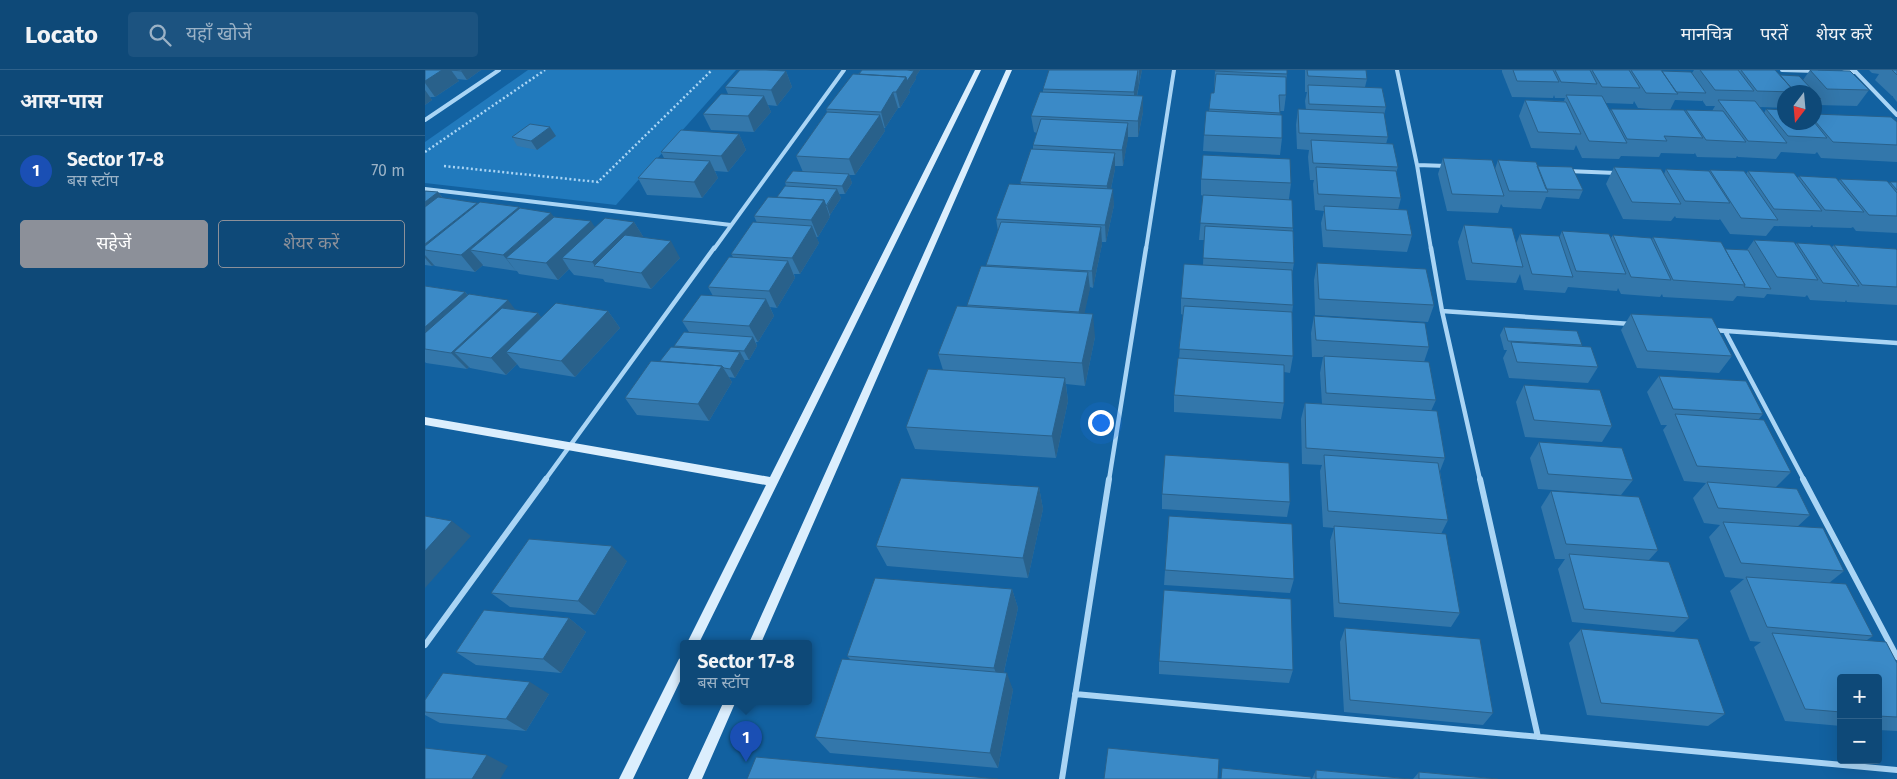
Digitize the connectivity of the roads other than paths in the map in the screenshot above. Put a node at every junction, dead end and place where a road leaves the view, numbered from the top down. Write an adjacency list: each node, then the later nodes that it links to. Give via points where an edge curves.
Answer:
1 (499, 70): 12 (street)
2 (844, 70): 18 (street)
3 (979, 70): 26 (street)
4 (1009, 70): 28 (street)
5 (1174, 70): 32 (street)
6 (1397, 70): 13 (street)
7 (1782, 70): 8 (street)
8 (1819, 71)
9 (1855, 71): 10 (street); 11 (street)
10 (1838, 72)
11 (1897, 115)
12 (425, 120)
13 (1417, 165): 14 (street); 19 (street)
14 (1456, 166)
15 (1564, 171): 16 (street)
16 (1623, 174)
17 (425, 189): 18 (street)
18 (731, 225): 25 (street)
19 (1442, 311): 20 (street); 34 (street)
20 (1637, 325)
21 (1706, 330): 22 (street)
22 (1725, 331): 23 (street); 30 (street)
23 (1897, 343)
24 (425, 421): 25 (street)
25 (570, 447): 26 (street); 29 (street)
26 (773, 482): 27 (street)
27 (694, 640)
28 (756, 640)
29 (425, 645)
30 (1897, 657)
31 (680, 669): 36 (street)
32 (1075, 694): 34 (street); 38 (street)
33 (728, 705): 37 (street)
34 (1538, 737): 35 (street)
35 (1897, 770)
36 (626, 779)
37 (695, 779)
38 (1062, 779)

